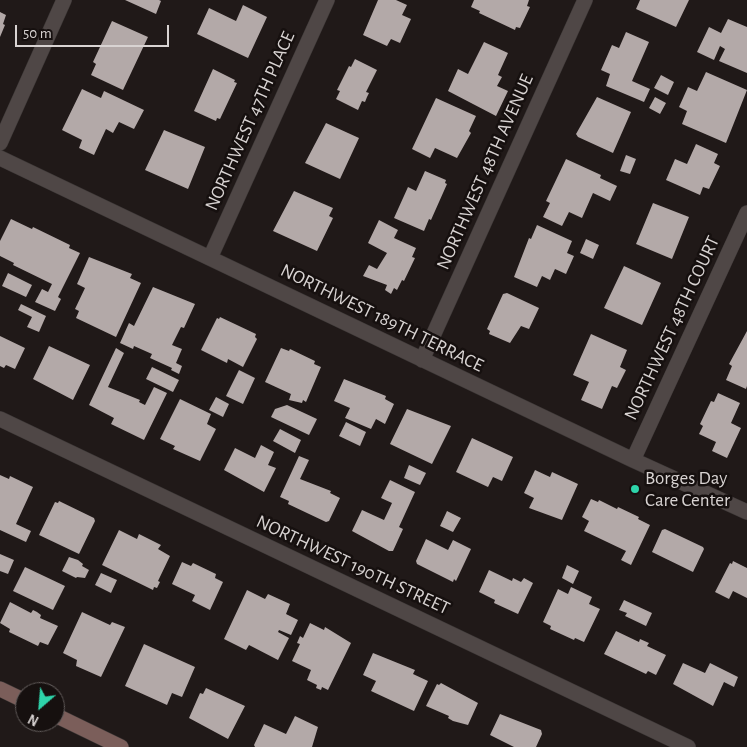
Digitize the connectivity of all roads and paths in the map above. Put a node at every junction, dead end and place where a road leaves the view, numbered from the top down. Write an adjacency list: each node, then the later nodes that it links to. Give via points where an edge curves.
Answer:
1 (64, 0): 4 (street)
2 (328, 0): 7 (street, NORTHWEST 47TH PLACE)
3 (585, 0): 8 (street, NORTHWEST 48TH AVENUE)
4 (0, 143)
5 (0, 158): 7 (street, NORTHWEST 189TH TERRACE)
6 (747, 213): 10 (street, NORTHWEST 48TH COURT)
7 (210, 258): 8 (street, NORTHWEST 189TH TERRACE)
8 (422, 360): 10 (street, NORTHWEST 189TH TERRACE)
9 (0, 419): 16 (street, NORTHWEST 190TH STREET)
10 (633, 460): 11 (street, NORTHWEST 189TH TERRACE)
11 (747, 512)
12 (0, 689): 13 (street)
13 (15, 696)
14 (65, 720): 15 (street)
15 (121, 747)
16 (688, 747)

